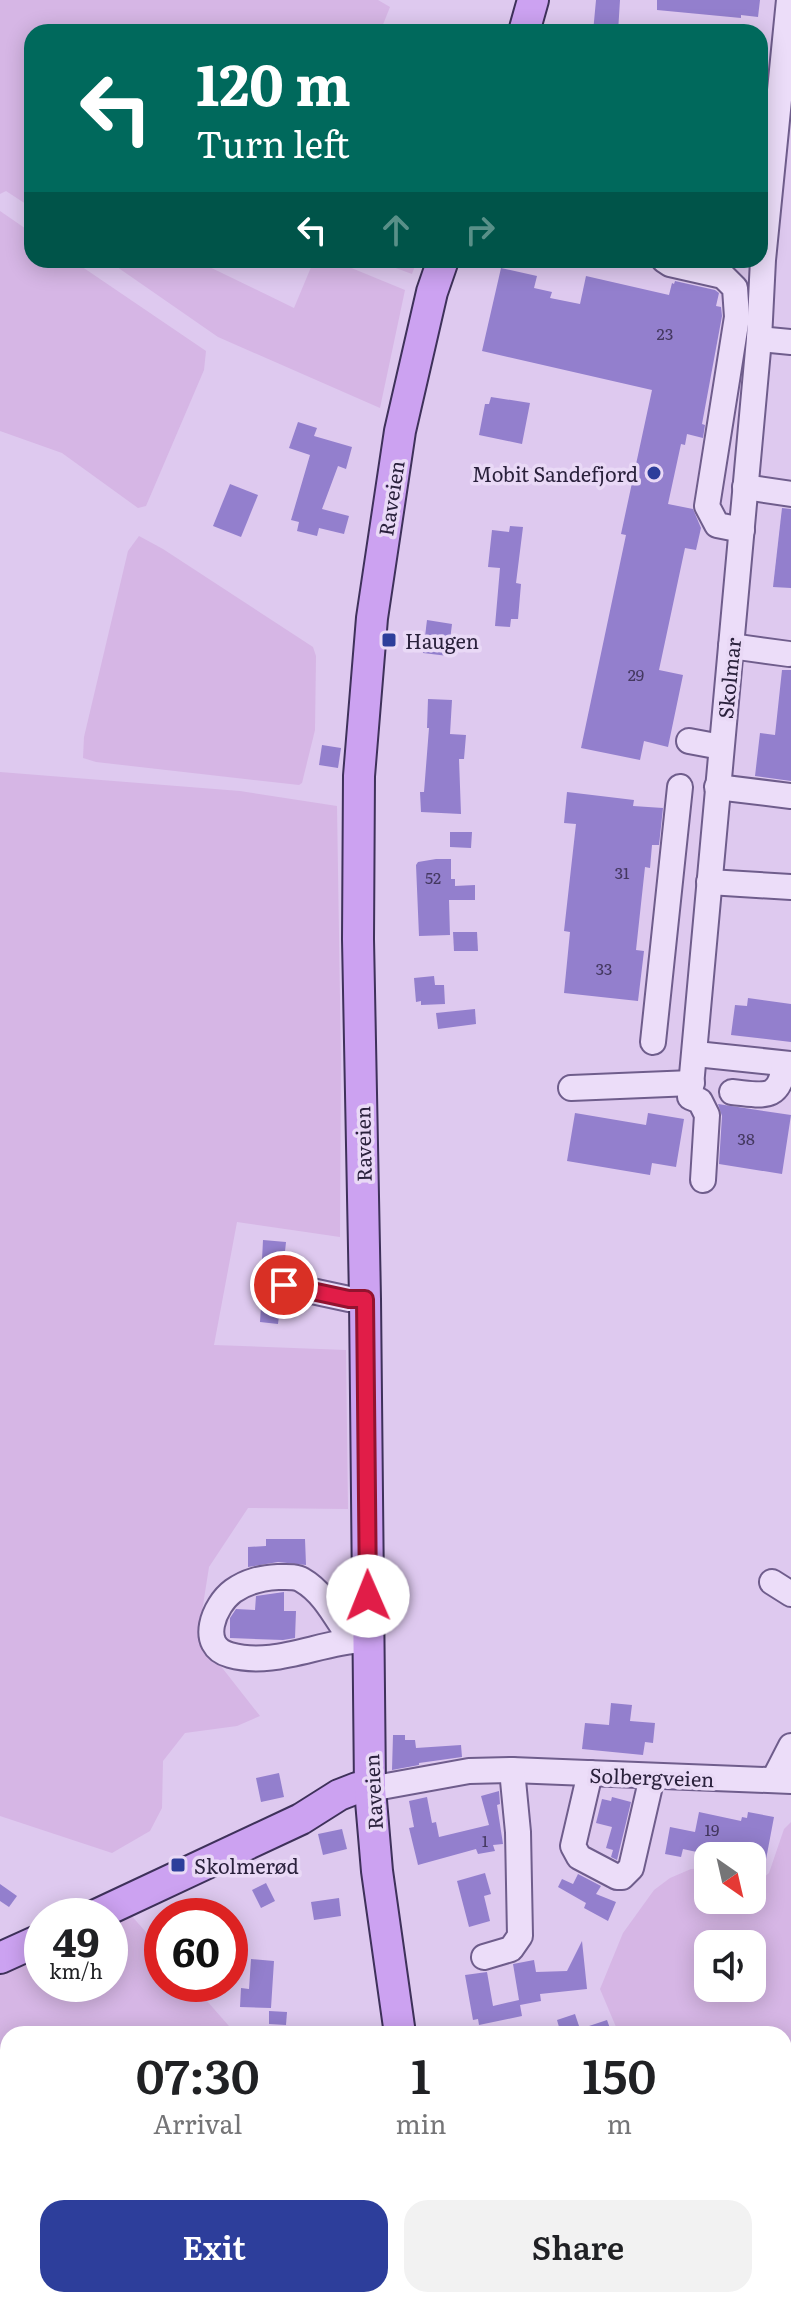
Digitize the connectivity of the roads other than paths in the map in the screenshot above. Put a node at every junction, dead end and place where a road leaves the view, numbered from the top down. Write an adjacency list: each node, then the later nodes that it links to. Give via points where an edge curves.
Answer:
1 (533, 0): 3 (main road)
2 (789, 0): 4 (street, Skolmar)
3 (526, 24)
4 (772, 60): 5 (street, Skolmar)
5 (779, 220): 6 (street, Skolmar)
6 (768, 245)
7 (440, 268): 43 (main road, Raveien, via 400,431 372,618 359,776)
8 (688, 268): 12 (street, via 723,276 735,288)
9 (762, 268): 10 (street, Skolmar)
10 (759, 339): 11 (street); 13 (street, Skolmar)
11 (791, 342)
12 (730, 372): 13 (street); 14 (street)
13 (756, 375): 15 (street, Skolmar)
14 (719, 440): 15 (street); 18 (street, via 707,506 717,525)
15 (750, 440): 16 (street, Skolmar)
16 (745, 487): 17 (street); 18 (street, Skolmar)
17 (791, 494)
18 (742, 530): 19 (street, Skolmar)
19 (731, 646): 20 (street); 22 (street, Skolmar)
20 (789, 654)
21 (689, 741): 22 (street)
22 (721, 747): 24 (street, Skolmar)
23 (680, 787): 26 (street)
24 (717, 787): 25 (street); 27 (street, Skolmar)
25 (791, 796)
26 (673, 860): 27 (street); 29 (street)
27 (710, 872): 28 (street); 30 (street, Skolmar)
28 (791, 887)
29 (666, 930): 30 (street); 31 (street)
30 (705, 934): 32 (street, Skolmar)
31 (660, 983): 32 (street); 33 (street)
32 (701, 984): 34 (street, Skolmar)
33 (656, 1016): 34 (street); 35 (street)
34 (698, 1020): 36 (street, Skolmar)
35 (653, 1042)
36 (696, 1054): 37 (street); 39 (street, Skolmar)
37 (788, 1064): 40 (street, via 774,1092)
38 (571, 1088): 39 (street)
39 (691, 1090): 41 (street, via 707,1115)
40 (732, 1092)
41 (703, 1180)
42 (284, 1285): 43 (street)
43 (365, 1299): 44 (main road, Raveien)
44 (360, 1641): 44 (street, via 298,1578 255,1579 241,1586 217,1608 211,1625 213,1640 223,1652 252,1658); 50 (main road, Raveien)
45 (791, 1746): 49 (street)
46 (512, 1770): 47 (street, Solbergveien); 50 (street, Solbergveien, via 469,1771); 53 (street, via 520,1936 511,1949)
47 (590, 1773): 48 (street, Solbergveien); 48 (street, via 573,1846 579,1857 617,1877 631,1868)
48 (652, 1777): 49 (street, Solbergveien)
49 (783, 1780)
50 (370, 1789): 51 (main road, via 360,1803 301,1819); 55 (main road, Raveien)
51 (128, 1900)
52 (24, 1947): 54 (main road)
53 (484, 1957)
54 (0, 1958)
55 (399, 2026)

